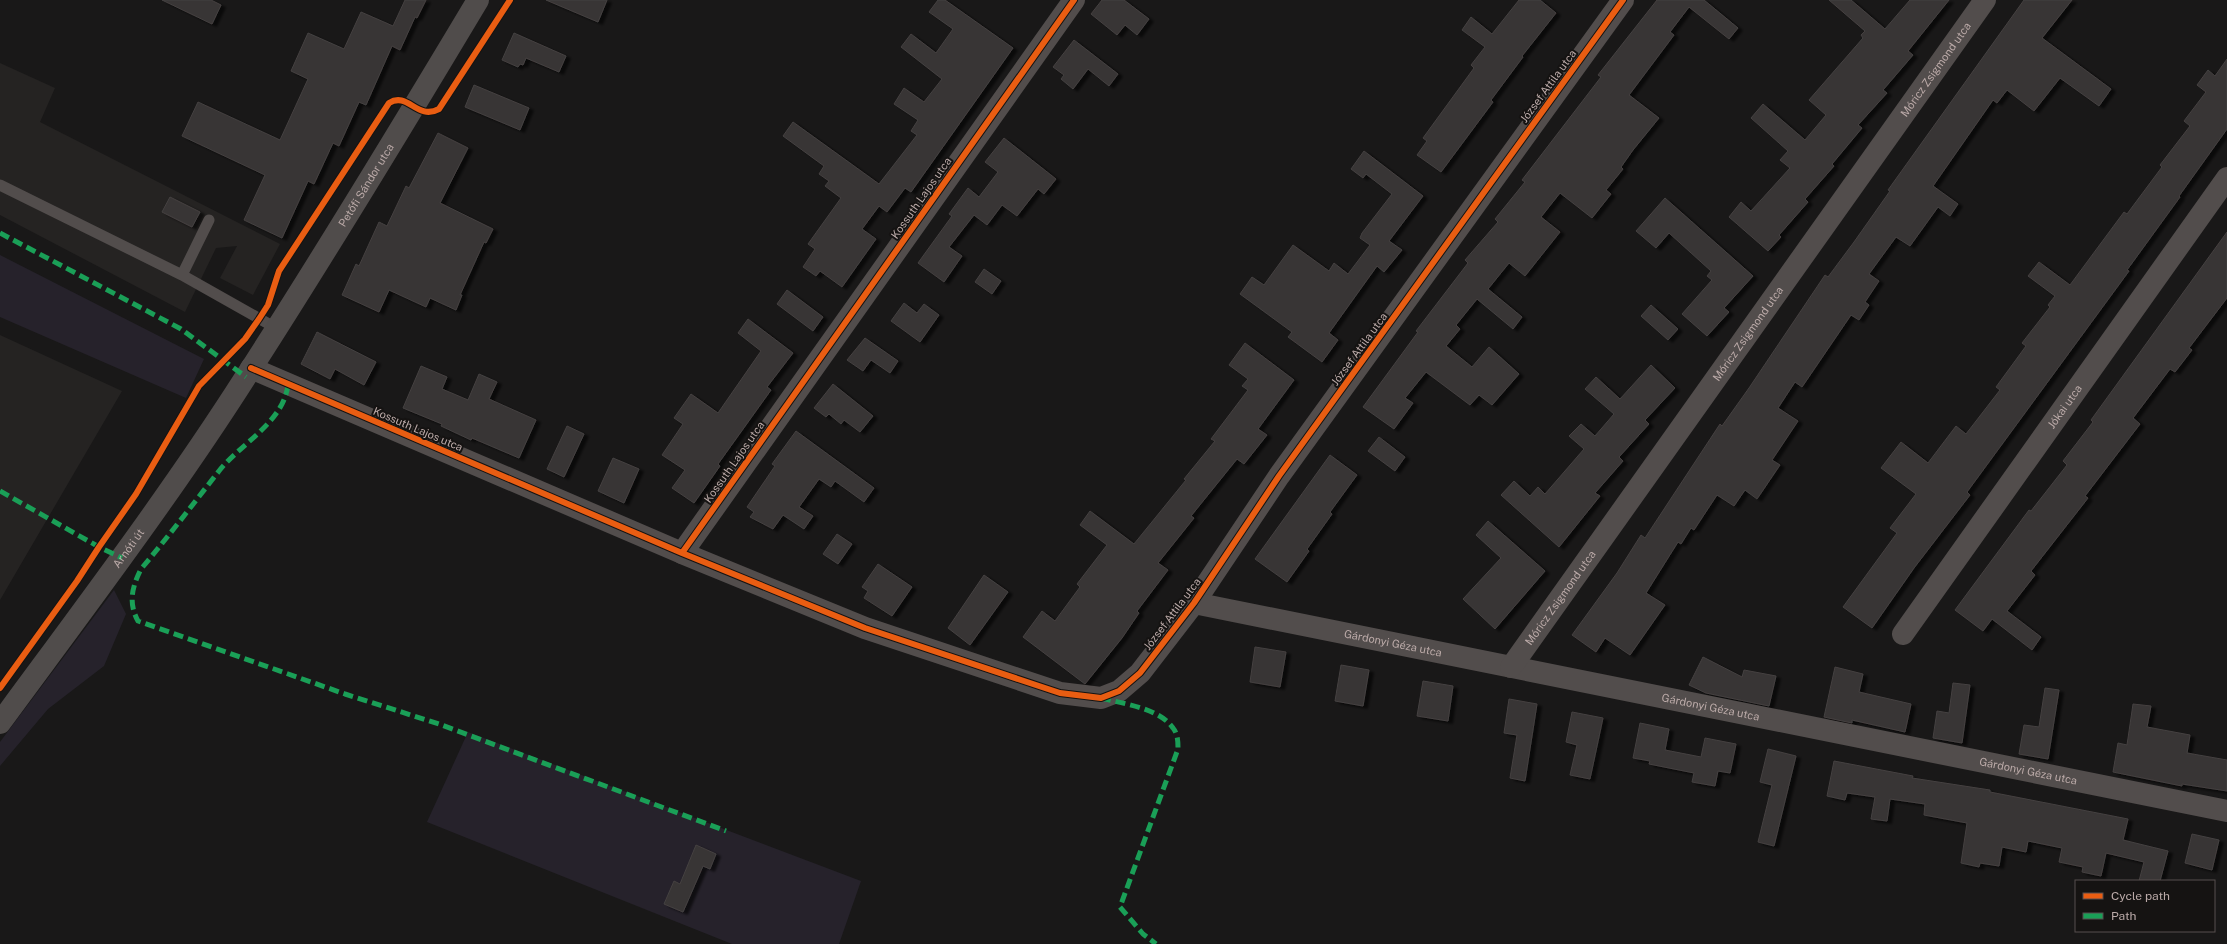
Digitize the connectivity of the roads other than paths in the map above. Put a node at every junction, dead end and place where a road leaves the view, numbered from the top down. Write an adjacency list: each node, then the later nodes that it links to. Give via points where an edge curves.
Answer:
1 (478, 0): 9 (main road, Petőfi Sándor utca)
2 (1074, 0): 11 (street, Kossuth Lajos utca)
3 (1623, 0): 12 (street, József Attila utca, via 1279,476)
4 (1985, 0): 14 (street, Móricz Zsigmond utca)
5 (2227, 178): 13 (street, Jókai utca)
6 (0, 185): 8 (lane)
7 (209, 220): 8 (lane)
8 (182, 275): 9 (lane)
9 (276, 328): 10 (main road, Petőfi Sándor utca)
10 (251, 368): 11 (street, Kossuth Lajos utca); 15 (main road, Arnóti út, via 122,558)
11 (682, 553): 12 (street, József Attila utca, via 865,628 1060,693 1101,698 1119,691 1140,673)
12 (1194, 603): 14 (street, Gárdonyi Géza utca)
13 (1903, 634)
14 (1511, 667): 16 (street, Gárdonyi Géza utca)
15 (0, 723)
16 (2227, 811)

